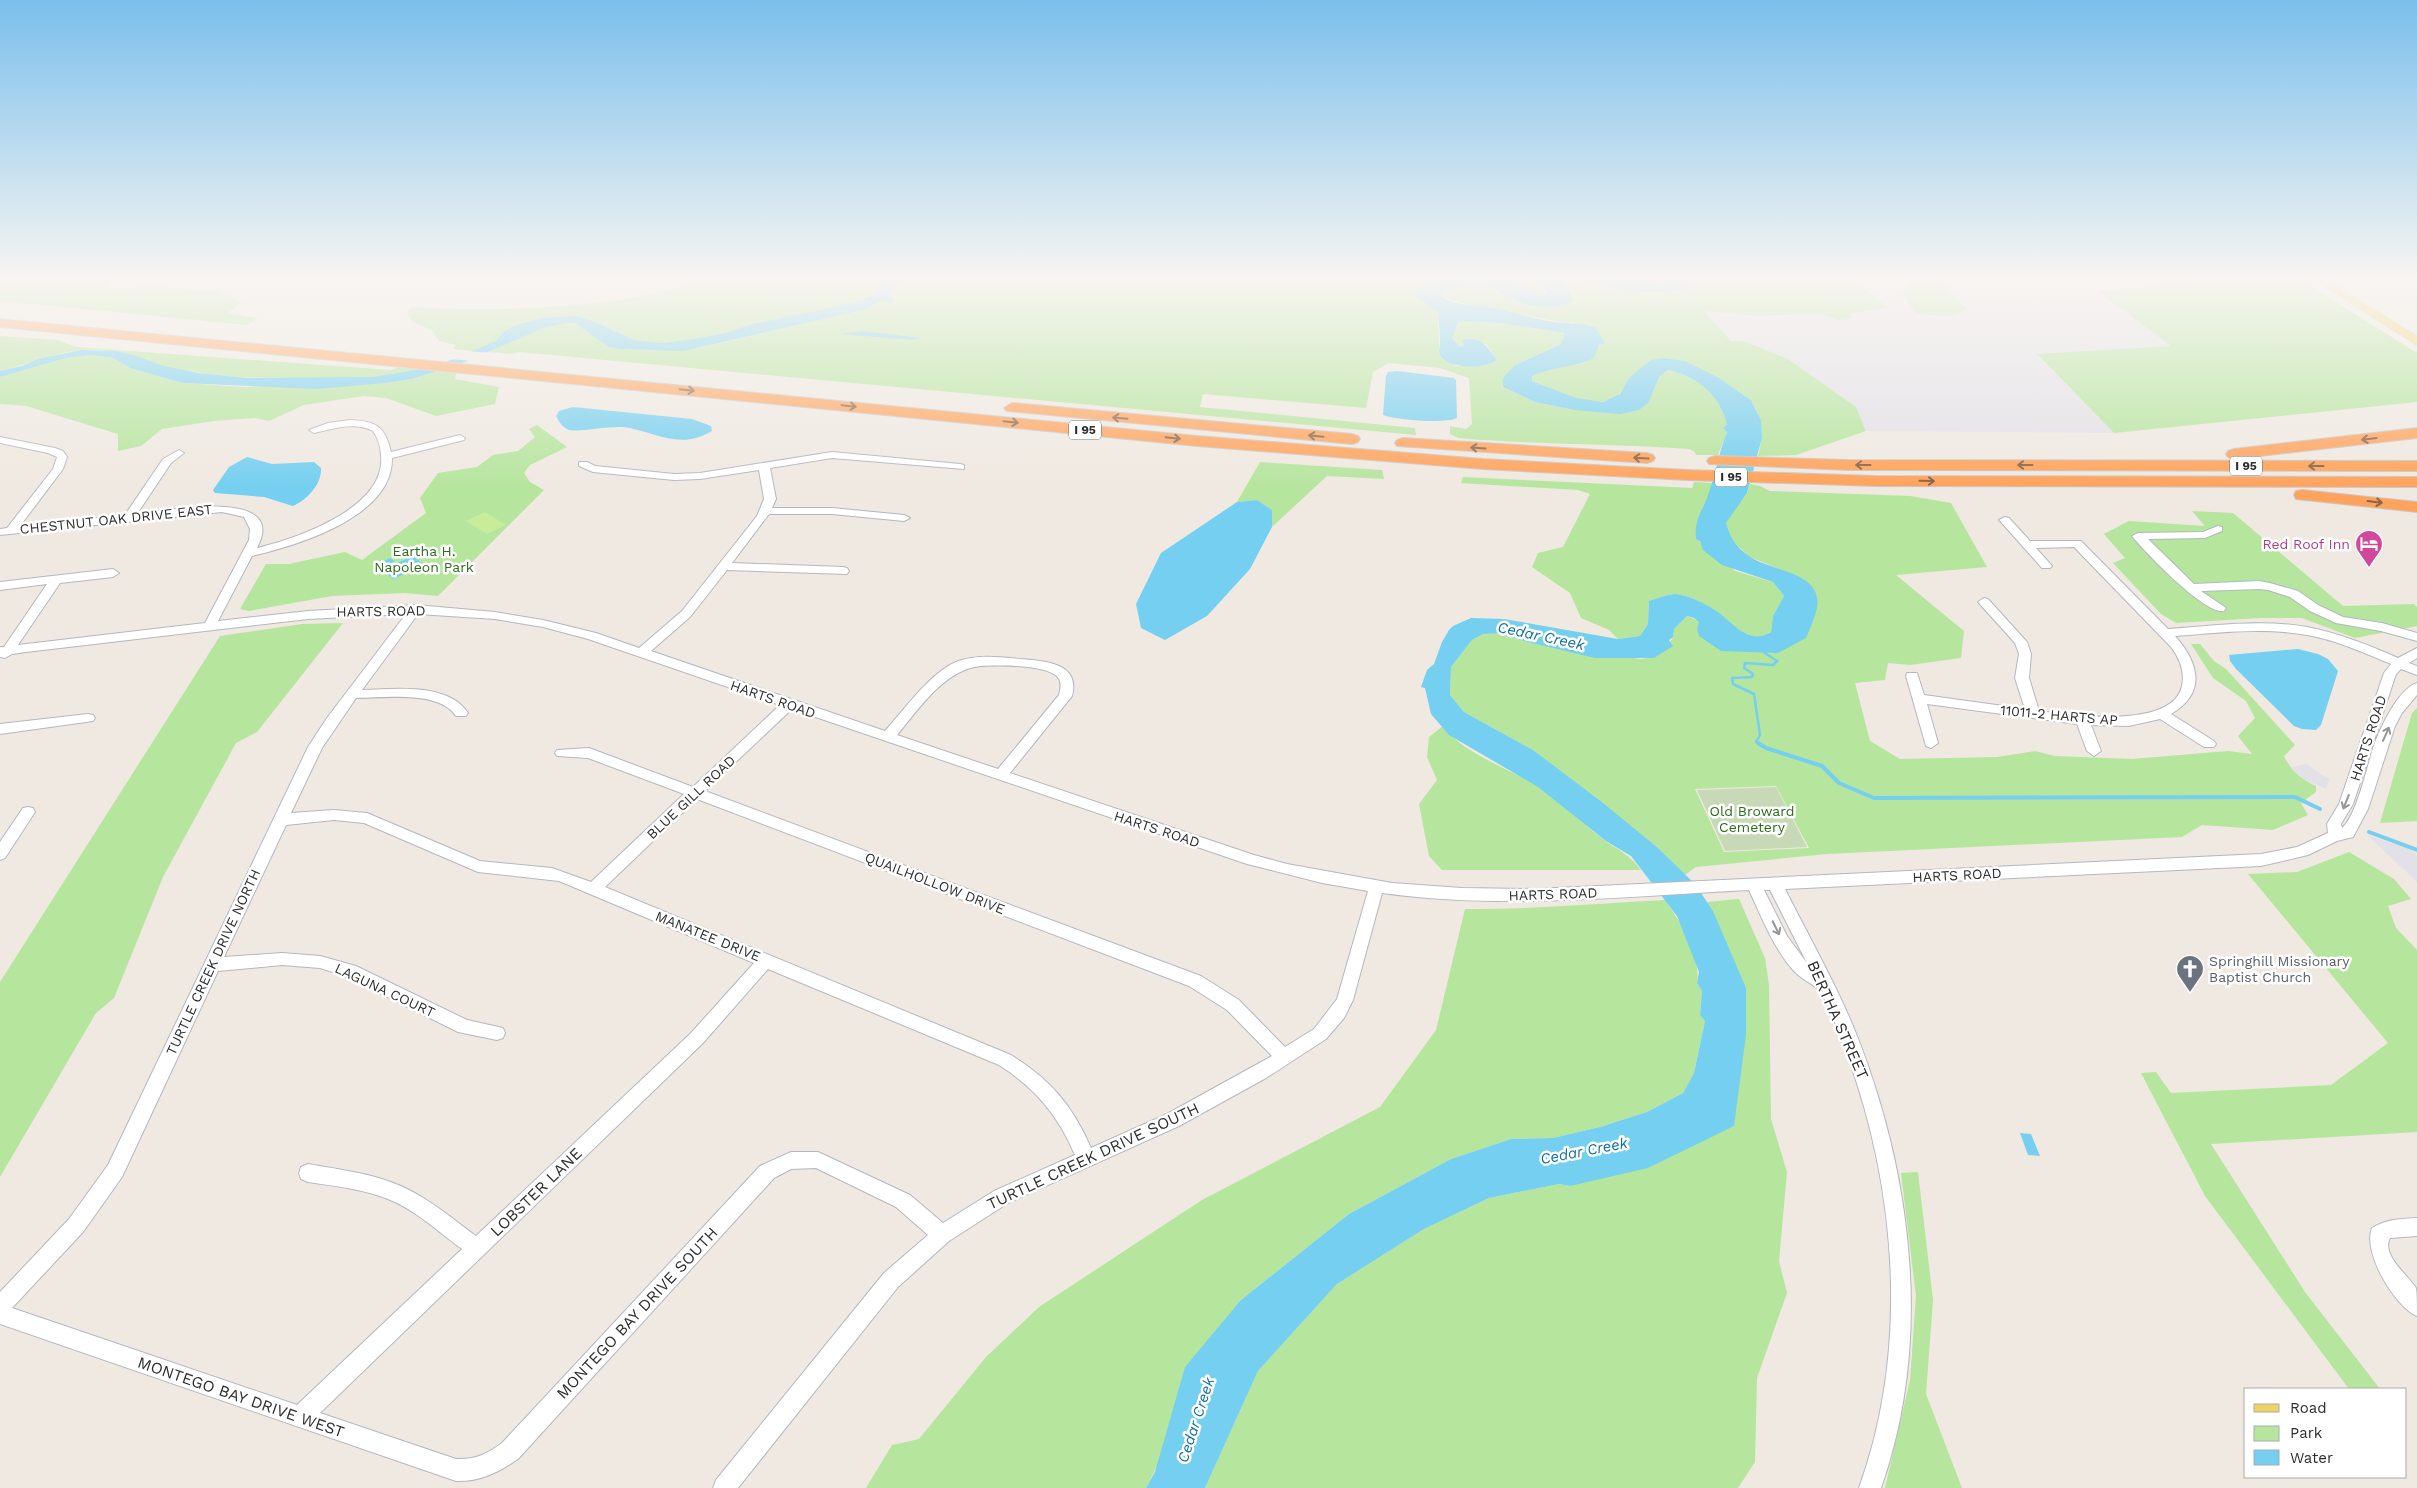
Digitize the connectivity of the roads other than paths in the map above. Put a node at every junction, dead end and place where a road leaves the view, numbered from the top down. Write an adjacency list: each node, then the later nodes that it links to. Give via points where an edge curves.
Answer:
1 (269, 349): 14 (highway, I 95, one-way to 14, via 1281,449 1492,464)
2 (402, 349): 14 (highway, I 95, one-way to 2, via 1368,441)
3 (314, 430): 8 (street, via 347,424 369,426 381,433)
4 (2417, 433): 11 (highway, one-way to 11, via 2242,453)
5 (460, 438): 8 (street)
6 (0, 440): 24 (street, via 52,450 62,458 58,469)
7 (179, 453): 20 (street, via 168,461)
8 (388, 456): 26 (street, via 388,468 378,488 345,516 296,541)
9 (583, 464): 10 (street, via 593,469 674,477)
10 (764, 466): 13 (street, via 832,455); 19 (street, via 769,493)
11 (2074, 466): 12 (highway, I 95, one-way to 11); 15 (highway, I 95, one-way to 15)
12 (2417, 466)
13 (960, 467)
14 (1689, 468): 15 (highway, I 95)
15 (1773, 471): 16 (highway, I 95, one-way to 16)
16 (2099, 482): 17 (highway, I 95); 18 (highway, one-way to 18, via 2328,497)
17 (2417, 482)
18 (2417, 507)
19 (766, 511): 21 (street, via 832,511); 27 (street)
20 (129, 518): 24 (street, CHESTNUT OAK DRIVE EAST); 26 (street, CHESTNUT OAK DRIVE EAST, via 217,508 240,511 255,523 257,531)
21 (904, 518)
22 (2005, 520): 25 (street)
23 (2218, 529): 33 (street, via 2205,534 2138,536)
24 (5, 531)
25 (2027, 545): 28 (street); 39 (street, 11011-2 HARTS AP, via 2077,543)
26 (249, 553): 37 (street)
27 (723, 566): 29 (street); 42 (street, via 686,614)
28 (2046, 566)
29 (843, 571)
30 (113, 573): 31 (street)
31 (56, 580): 32 (street); 43 (street)
32 (0, 586)
33 (2190, 588): 35 (street); 38 (street, via 2270,587 2294,594 2340,620)
34 (1984, 602): 52 (street, via 2021,642 2025,654 2022,678)
35 (2220, 608)
36 (416, 609): 37 (street, HARTS ROAD, via 322,613); 42 (street, HARTS ROAD, via 530,620); 48 (street, TURTLE CREEK DRIVE NORTH)
37 (209, 626): 43 (street, HARTS ROAD)
38 (2399, 632): 40 (street); 41 (street)
39 (2165, 633): 44 (street, via 2260,628 2292,630 2326,636); 53 (street, 11011-2 HARTS AP, via 2188,665 2190,684 2180,702)
40 (2417, 637)
41 (2417, 651): 44 (street, HARTS ROAD)
42 (641, 653): 50 (street, HARTS ROAD)
43 (2, 654)
44 (2399, 663): 45 (street); 60 (street, HARTS ROAD, via 2390,673)
45 (2417, 671)
46 (1912, 676): 49 (street)
47 (2417, 687): 63 (street, HARTS ROAD, one-way to 47, via 2384,735 2407,695)
48 (352, 694): 51 (street, via 437,698 452,702); 67 (street, TURTLE CREEK DRIVE NORTH, via 315,747)
49 (1919, 699): 52 (street, 11011-2 HARTS AP); 58 (street)
50 (789, 704): 57 (street, HARTS ROAD); 65 (street, BLUE GILL ROAD)
51 (461, 713)
52 (2034, 714): 55 (street, 11011-2 HARTS AP)
53 (2162, 714): 55 (street, 11011-2 HARTS AP, via 2129,721); 59 (street)
54 (88, 718): 56 (street)
55 (2082, 720): 61 (street)
56 (0, 729)
57 (887, 737): 64 (street, HARTS ROAD); 64 (street, via 946,674 959,665 976,662 1056,668 1063,674 1068,688 1065,696)
58 (1931, 743)
59 (2209, 744)
60 (2365, 747): 63 (street); 68 (street, HARTS ROAD, one-way to 68, via 2346,804 2334,824)
61 (2094, 751)
62 (562, 753): 65 (street, QUAILHOLLOW DRIVE, via 589,753)
63 (2379, 753): 68 (street, HARTS ROAD, via 2362,806 2348,833)
64 (1000, 776): 72 (street, HARTS ROAD, via 1252,860)
65 (696, 792): 73 (street, BLUE GILL ROAD); 78 (street, QUAILHOLLOW DRIVE, via 1195,981 1238,1007)
66 (28, 812): 69 (street)
67 (279, 820): 73 (street, MANATEE DRIVE, via 354,815 478,866 550,872); 75 (street, TURTLE CREEK DRIVE NORTH)
68 (2335, 834): 70 (street, HARTS ROAD, via 2307,850 2261,860)
69 (0, 854)
70 (1774, 883): 71 (street, HARTS ROAD); 76 (street, BERTHA STREET)
71 (1754, 884): 72 (street, HARTS ROAD, via 1497,896); 76 (street, one-way to 76, via 1785,947 1810,978)
72 (1376, 888): 78 (street, TURTLE CREEK DRIVE SOUTH, via 1345,1000 1338,1013 1320,1034)
73 (593, 889): 74 (street, MANATEE DRIVE)
74 (766, 960): 79 (street, MANATEE DRIVE, via 1023,1070 1038,1081 1064,1111); 83 (street, LOBSTER LANE, via 697,1038)
75 (211, 965): 77 (street, LAGUNA COURT, via 274,959 320,962 350,971 464,1027); 84 (street, TURTLE CREEK DRIVE NORTH, via 102,1193 70,1235)
76 (1824, 985): 90 (street, BERTHA STREET, via 1849,1038 1885,1147 1895,1197 1901,1258 1901,1337 1892,1398)
77 (497, 1033)
78 (1284, 1058): 79 (street, TURTLE CREEK DRIVE SOUTH, via 1194,1110)
79 (1086, 1158): 82 (street, TURTLE CREEK DRIVE SOUTH, via 1000,1197)
80 (308, 1173): 83 (street, via 358,1181 392,1191 417,1205)
81 (2417, 1227): 85 (street, via 2387,1229 2379,1234 2377,1242 2385,1262)
82 (942, 1236): 88 (street, MONTEGO BAY DRIVE SOUTH, via 903,1201 818,1160 792,1159 767,1172 510,1451); 89 (street, TURTLE CREEK DRIVE SOUTH, via 909,1262 873,1300)
83 (477, 1249): 87 (street, LOBSTER LANE)
84 (0, 1306)
85 (2417, 1306)
86 (0, 1314): 87 (street, MONTEGO BAY DRIVE WEST)
87 (300, 1417): 88 (street, MONTEGO BAY DRIVE WEST, via 456,1470)
88 (483, 1468)
89 (724, 1488)
90 (1870, 1488)

